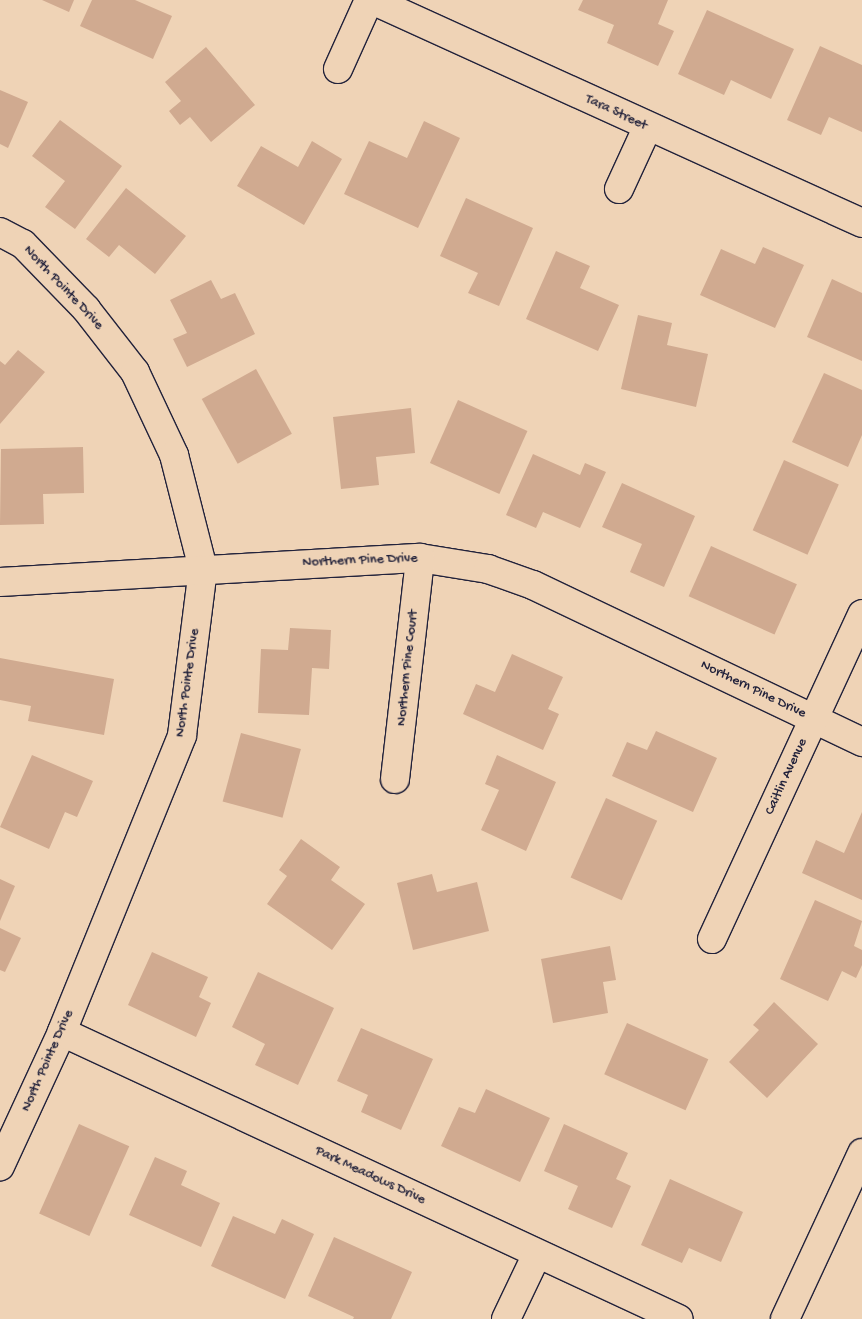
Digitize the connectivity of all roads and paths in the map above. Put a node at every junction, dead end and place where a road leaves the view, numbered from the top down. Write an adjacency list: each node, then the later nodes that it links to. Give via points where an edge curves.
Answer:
1 (370, 0): 2 (street); 3 (street, Tara Street)
2 (338, 69)
3 (647, 128): 4 (street); 5 (street, Tara Street)
4 (619, 189)
5 (862, 223)
6 (0, 232): 8 (street, North Pointe Drive, via 23,244 44,265 86,309 135,372 174,455)
7 (420, 558): 8 (street, Northern Pine Drive); 11 (street, Northern Pine Drive, via 488,569 533,585); 13 (street, Northern Pine Court)
8 (203, 569): 9 (street, Northern Pine Drive); 15 (street, North Pointe Drive, via 182,736)
9 (0, 582)
10 (862, 614): 11 (street, Caitlin Avenue)
11 (814, 720): 12 (street, Northern Pine Drive); 14 (street, Caitlin Avenue)
12 (862, 742)
13 (395, 778)
14 (712, 939)
15 (62, 1032): 17 (street, North Pointe Drive); 18 (street, Park Meadows Drive)
16 (862, 1152): 21 (street)
17 (0, 1166)
18 (537, 1254): 19 (street); 20 (street, Park Meadows Drive)
19 (506, 1319)
20 (679, 1319)
21 (785, 1319)

